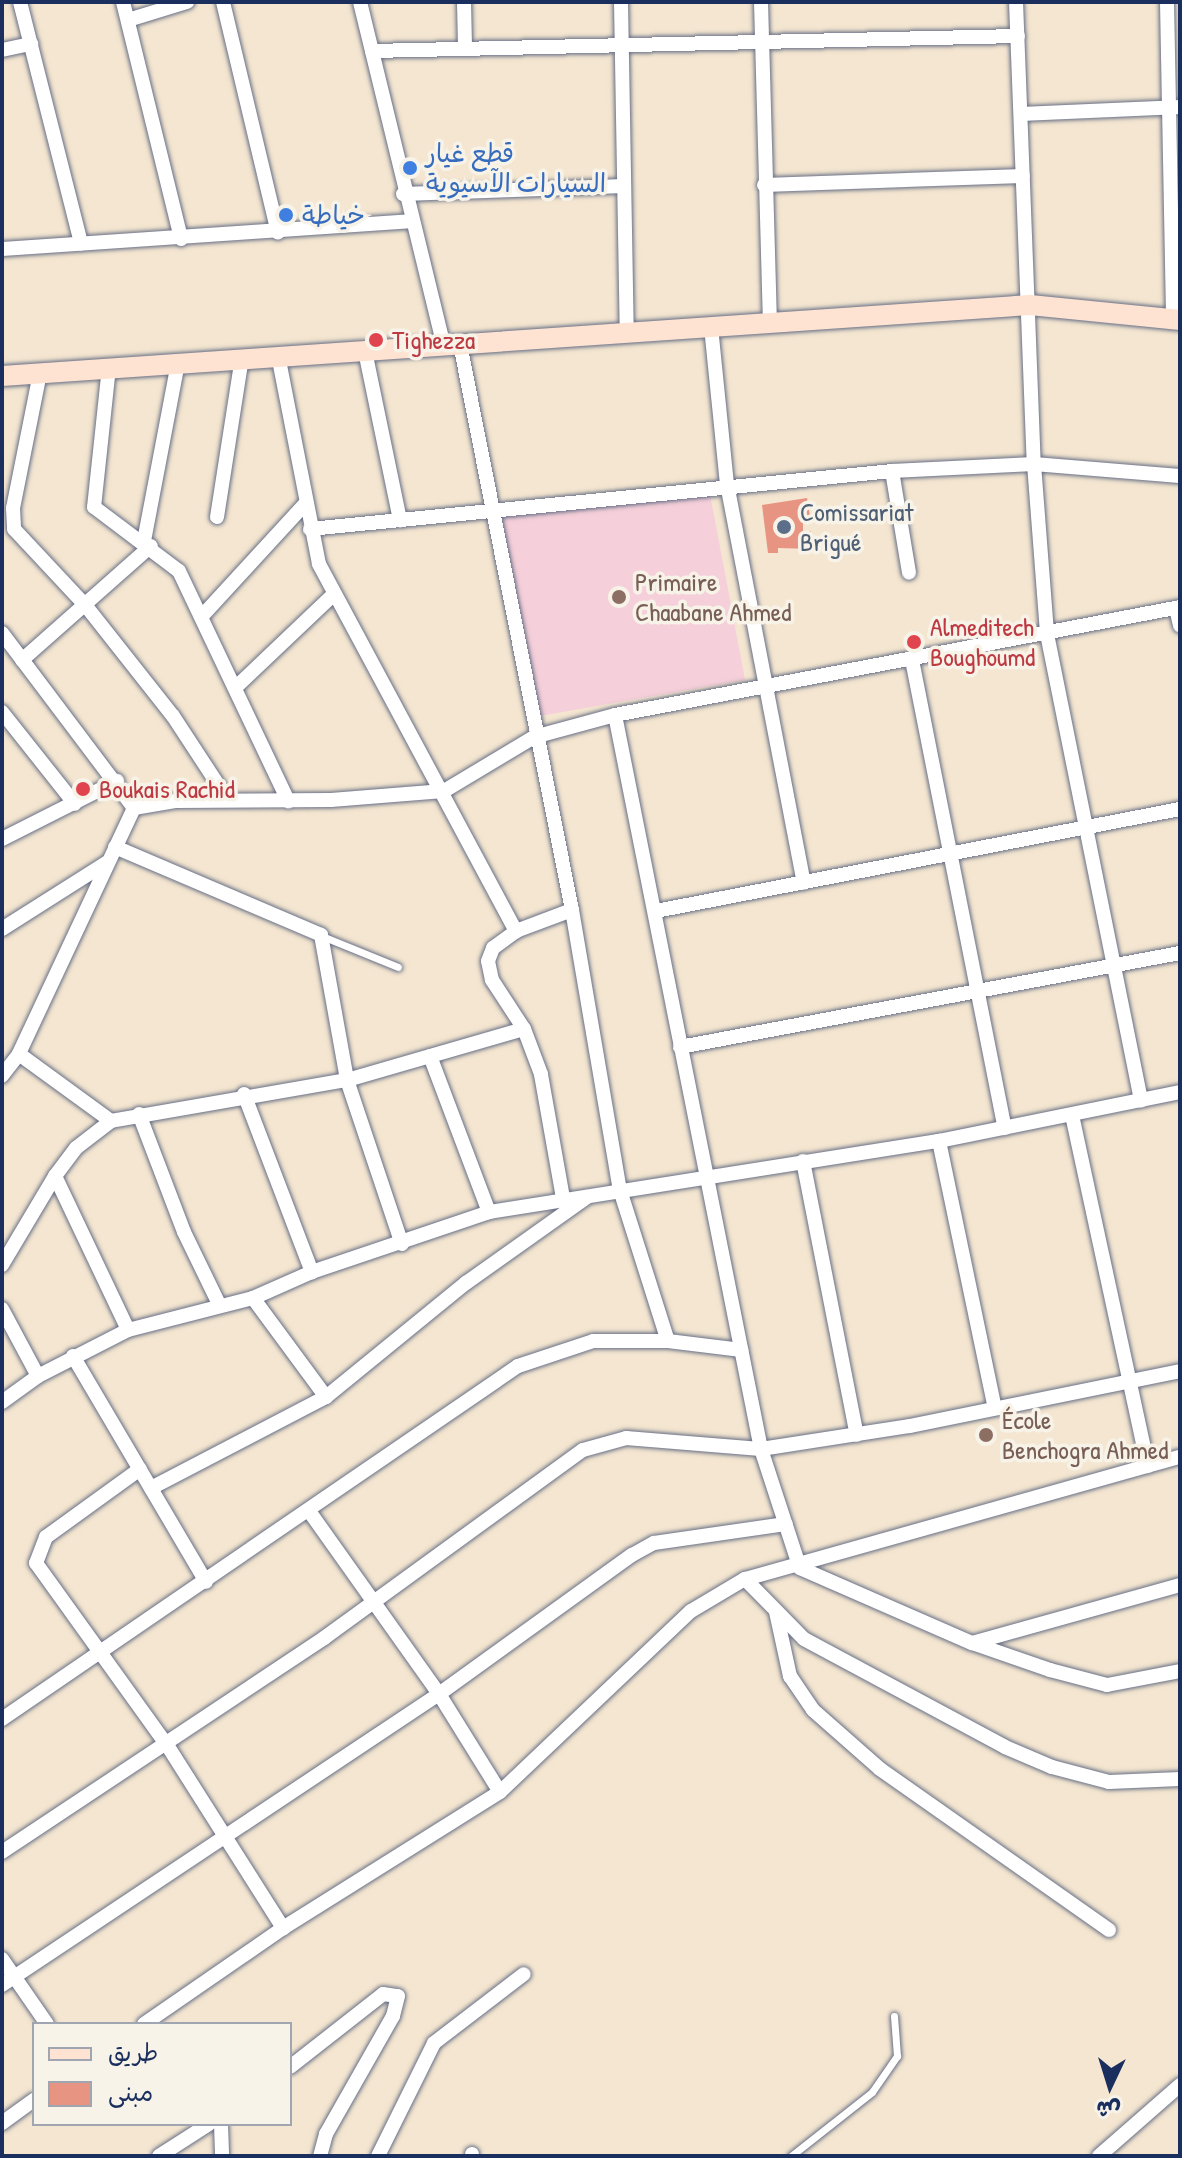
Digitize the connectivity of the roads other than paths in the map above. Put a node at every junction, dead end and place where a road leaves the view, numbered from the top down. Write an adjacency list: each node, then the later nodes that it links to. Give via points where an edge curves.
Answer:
1 (20, 2): 13 (street)
2 (123, 2): 11 (street)
3 (187, 2): 11 (street)
4 (223, 2): 27 (street)
5 (360, 2): 18 (street)
6 (464, 2): 16 (street)
7 (621, 2): 15 (street)
8 (761, 2): 14 (street)
9 (1016, 2): 12 (street)
10 (1167, 2): 19 (street)
11 (128, 20): 28 (street)
12 (1018, 36): 14 (street); 21 (street)
13 (31, 44): 17 (street); 29 (street)
14 (762, 44): 15 (street); 23 (street)
15 (623, 46): 16 (street); 24 (street)
16 (465, 47): 18 (street)
17 (2, 50)
18 (372, 51): 25 (street)
19 (1175, 54): 20 (street)
20 (1176, 107): 21 (street); 32 (street)
21 (1022, 114): 22 (street)
22 (1023, 176): 23 (street); 31 (street)
23 (764, 185): 33 (street)
24 (624, 186): 25 (street); 35 (street)
25 (403, 194): 26 (street)
26 (410, 221): 27 (street); 36 (street)
27 (278, 233): 28 (street)
28 (181, 239): 29 (street)
29 (81, 243): 30 (street)
30 (2, 249)
31 (1030, 305): 32 (street); 33 (street); 44 (street)
32 (1176, 320)
33 (770, 323): 34 (street)
34 (711, 327): 35 (street); 47 (street)
35 (627, 334): 36 (street)
36 (452, 345): 37 (street); 49 (street)
37 (365, 351): 38 (street); 51 (street)
38 (278, 355): 39 (street); 48 (street)
39 (242, 357): 40 (street); 50 (street)
40 (178, 362): 41 (street); 53 (street)
41 (109, 367): 42 (street); 53 (street, via 92,501 98,513)
42 (40, 373): 43 (street); 56 (street, via 13,508 14,529)
43 (2, 376)
44 (1034, 464): 45 (street); 46 (street); 61 (street)
45 (892, 471): 47 (street); 54 (street)
46 (1180, 476)
47 (727, 484): 49 (street); 64 (street)
48 (305, 504): 52 (street); 58 (street)
49 (490, 509): 51 (street); 68 (street)
50 (217, 517)
51 (400, 520): 52 (street)
52 (310, 529): 55 (street)
53 (147, 544): 56 (street); 58 (street, via 179,571)
54 (909, 573)
55 (334, 594): 65 (street); 70 (street)
56 (86, 606): 62 (street); 71 (street, via 173,716)
57 (1178, 607): 59 (street); 61 (street)
58 (203, 615): 65 (street)
59 (1180, 626)
60 (2, 633): 62 (street)
61 (1047, 634): 63 (street); 76 (street)
62 (22, 660): 69 (street)
63 (912, 660): 64 (street); 79 (street)
64 (765, 687): 67 (street); 81 (street)
65 (235, 688): 72 (street)
66 (2, 712): 73 (street)
67 (615, 715): 68 (street); 83 (street)
68 (534, 737): 70 (street); 82 (street)
69 (117, 781): 73 (street); 74 (street)
70 (444, 791): 72 (street); 85 (street)
71 (228, 800): 72 (street); 74 (street)
72 (288, 801)
73 (75, 804): 77 (street)
74 (134, 808): 78 (street)
75 (1180, 809): 76 (street)
76 (1084, 830): 79 (street); 88 (street)
77 (2, 839)
78 (115, 847): 80 (street); 86 (street)
79 (950, 854): 81 (street); 90 (street)
80 (107, 863): 84 (street); 93 (street)
81 (804, 883): 83 (street)
82 (572, 910): 85 (street); 108 (street)
83 (656, 911): 92 (street)
84 (2, 929)
85 (516, 931): 91 (street, via 493,948 488,961 492,980)
86 (321, 935): 89 (lane); 96 (street)
87 (1180, 953): 88 (street)
88 (1110, 965): 90 (street); 99 (street)
89 (398, 967)
90 (977, 990): 92 (street); 103 (street)
91 (524, 1029): 94 (street); 110 (street, via 541,1074)
92 (680, 1047): 107 (street)
93 (19, 1054): 95 (street); 102 (street)
94 (430, 1056): 96 (street); 111 (street)
95 (2, 1076)
96 (347, 1080): 98 (street); 112 (street)
97 (1180, 1092): 99 (street)
98 (244, 1094): 100 (street); 114 (street)
99 (1141, 1101): 101 (street)
100 (139, 1114): 102 (street); 116 (street, via 184,1232)
101 (1072, 1115): 103 (street); 124 (street)
102 (111, 1121): 106 (street, via 82,1142)
103 (1005, 1128): 104 (street)
104 (939, 1141): 105 (street); 127 (street)
105 (803, 1161): 107 (street); 128 (street)
106 (55, 1176): 113 (street); 118 (street)
107 (705, 1179): 108 (street); 120 (street)
108 (620, 1190): 109 (street); 119 (street)
109 (591, 1194): 110 (street); 125 (street, via 466,1283)
110 (563, 1198): 111 (street)
111 (489, 1212): 112 (street)
112 (402, 1244): 114 (street)
113 (2, 1265)
114 (312, 1272): 115 (street)
115 (253, 1298): 116 (street); 125 (street)
116 (220, 1306): 118 (street)
117 (2, 1309): 123 (street)
118 (128, 1330): 121 (street)
119 (668, 1341): 120 (street); 134 (street, via 593,1341 518,1366)
120 (741, 1350): 129 (street)
121 (73, 1356): 123 (street); 132 (street)
122 (1180, 1371): 124 (street)
123 (38, 1376): 126 (street)
124 (1131, 1381): 127 (street); 131 (street)
125 (326, 1397): 133 (street)
126 (2, 1402)
127 (995, 1408): 128 (street)
128 (857, 1435): 129 (street)
129 (761, 1449): 135 (street); 140 (street, via 626,1438 583,1450)
130 (1180, 1457): 131 (street)
131 (1148, 1466): 136 (street, via 850,1548)
132 (140, 1469): 133 (street); 143 (street, via 46,1537 38,1549 43,1577)
133 (151, 1488): 138 (street)
134 (309, 1511): 138 (street); 140 (street)
135 (786, 1524): 136 (street); 145 (street, via 654,1543)
136 (800, 1568): 137 (street); 142 (street)
137 (745, 1579): 141 (street); 149 (street, via 691,1611)
138 (206, 1582): 143 (street)
139 (1180, 1585): 142 (street)
140 (375, 1601): 145 (street); 147 (street)
141 (776, 1611): 148 (street, via 804,1639 1052,1767 1109,1782); 153 (street, via 790,1676 813,1710 880,1769)
142 (972, 1643): 144 (street, via 1107,1685)
143 (98, 1655): 146 (street); 147 (street)
144 (1180, 1671)
145 (439, 1694): 149 (street); 150 (street)
146 (2, 1719)
147 (167, 1745): 150 (street); 151 (street)
148 (1180, 1779)
149 (500, 1792): 152 (street)
150 (223, 1836): 152 (street); 156 (street)
151 (2, 1852)
152 (283, 1928): 159 (street)
153 (1109, 1930)
154 (2, 1959): 156 (street)
155 (524, 1974): 169 (street, via 434,2043)
156 (8, 1980): 158 (street)
157 (894, 2016): 170 (lane, via 897,2056 872,2092)
158 (45, 2022)
159 (147, 2022)
160 (292, 2065): 168 (street, via 383,1994 398,1996 393,2016 326,2134)
161 (1180, 2085): 171 (street)
162 (32, 2101): 163 (street)
163 (2, 2123)
164 (206, 2126): 166 (street)
165 (221, 2126): 167 (street)
166 (159, 2156)
167 (222, 2156)
168 (320, 2156)
169 (378, 2156)
170 (791, 2156)
171 (1099, 2156)

